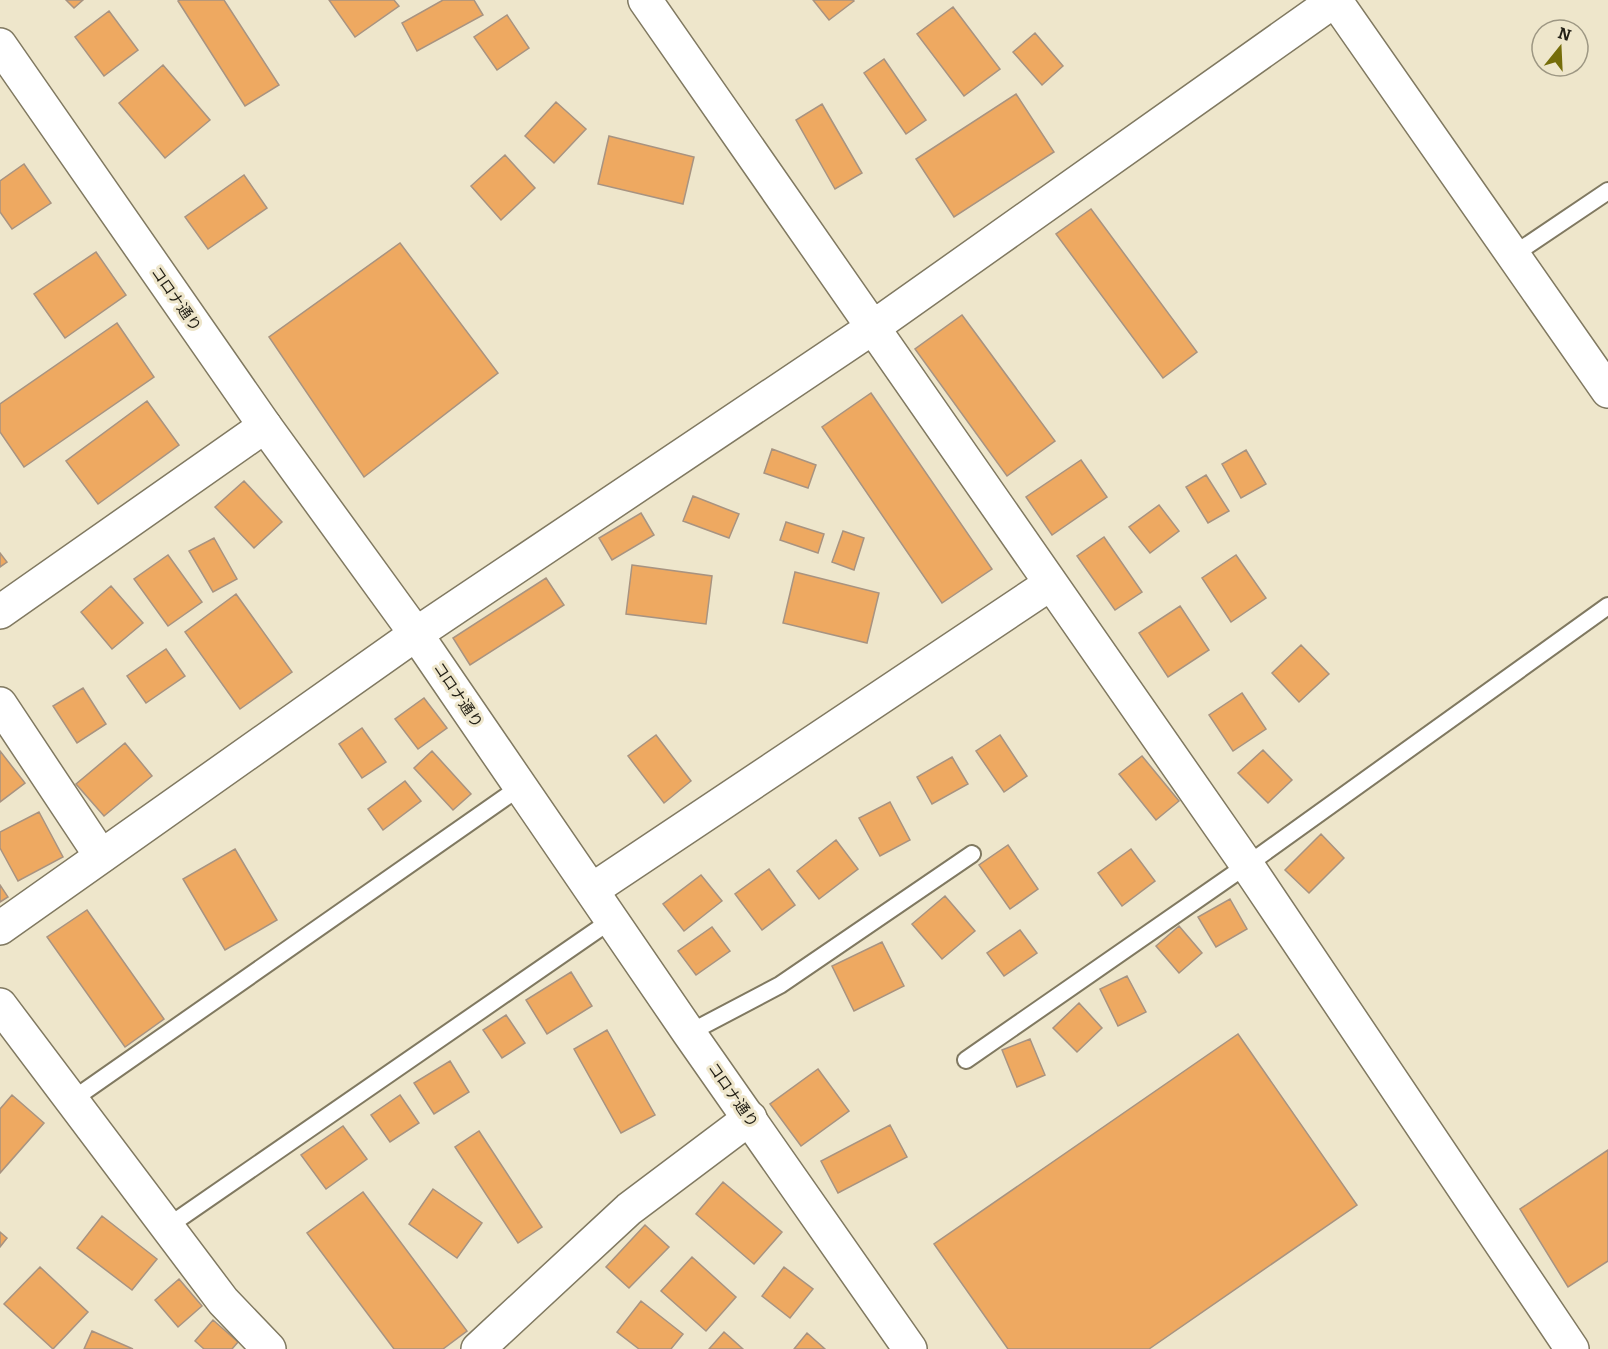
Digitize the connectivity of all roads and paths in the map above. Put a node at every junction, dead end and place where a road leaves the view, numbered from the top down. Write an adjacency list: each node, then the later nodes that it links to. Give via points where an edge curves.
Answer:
1 (645, 0): 6 (street)
2 (1335, 0): 5 (street); 6 (street)
3 (0, 45): 8 (street, コロナ通り)
4 (1608, 191): 5 (lane)
5 (1513, 255): 7 (street)
6 (872, 328): 9 (street); 12 (street)
7 (1608, 391)
8 (265, 426): 11 (street); 12 (street, コロナ通り)
9 (1050, 584): 17 (street); 18 (street)
10 (1608, 606): 17 (lane)
11 (0, 612)
12 (416, 634): 14 (street, コロナ通り); 16 (street)
13 (0, 704): 16 (street)
14 (520, 787): 18 (street, コロナ通り); 24 (lane)
15 (972, 854): 22 (lane, via 780,985)
16 (101, 856): 20 (street)
17 (1247, 865): 23 (lane); 30 (street)
18 (592, 890): 19 (street, コロナ通り)
19 (612, 919): 22 (street, コロナ通り); 26 (lane)
20 (0, 928)
21 (0, 1005): 24 (street)
22 (689, 1033): 25 (street, コロナ通り)
23 (966, 1060)
24 (72, 1100): 26 (street)
25 (750, 1118): 28 (street, via 629,1209); 29 (street, コロナ通り)
26 (167, 1227): 27 (street, via 223,1301)
27 (269, 1349)
28 (478, 1349)
29 (910, 1349)
30 (1572, 1349)

